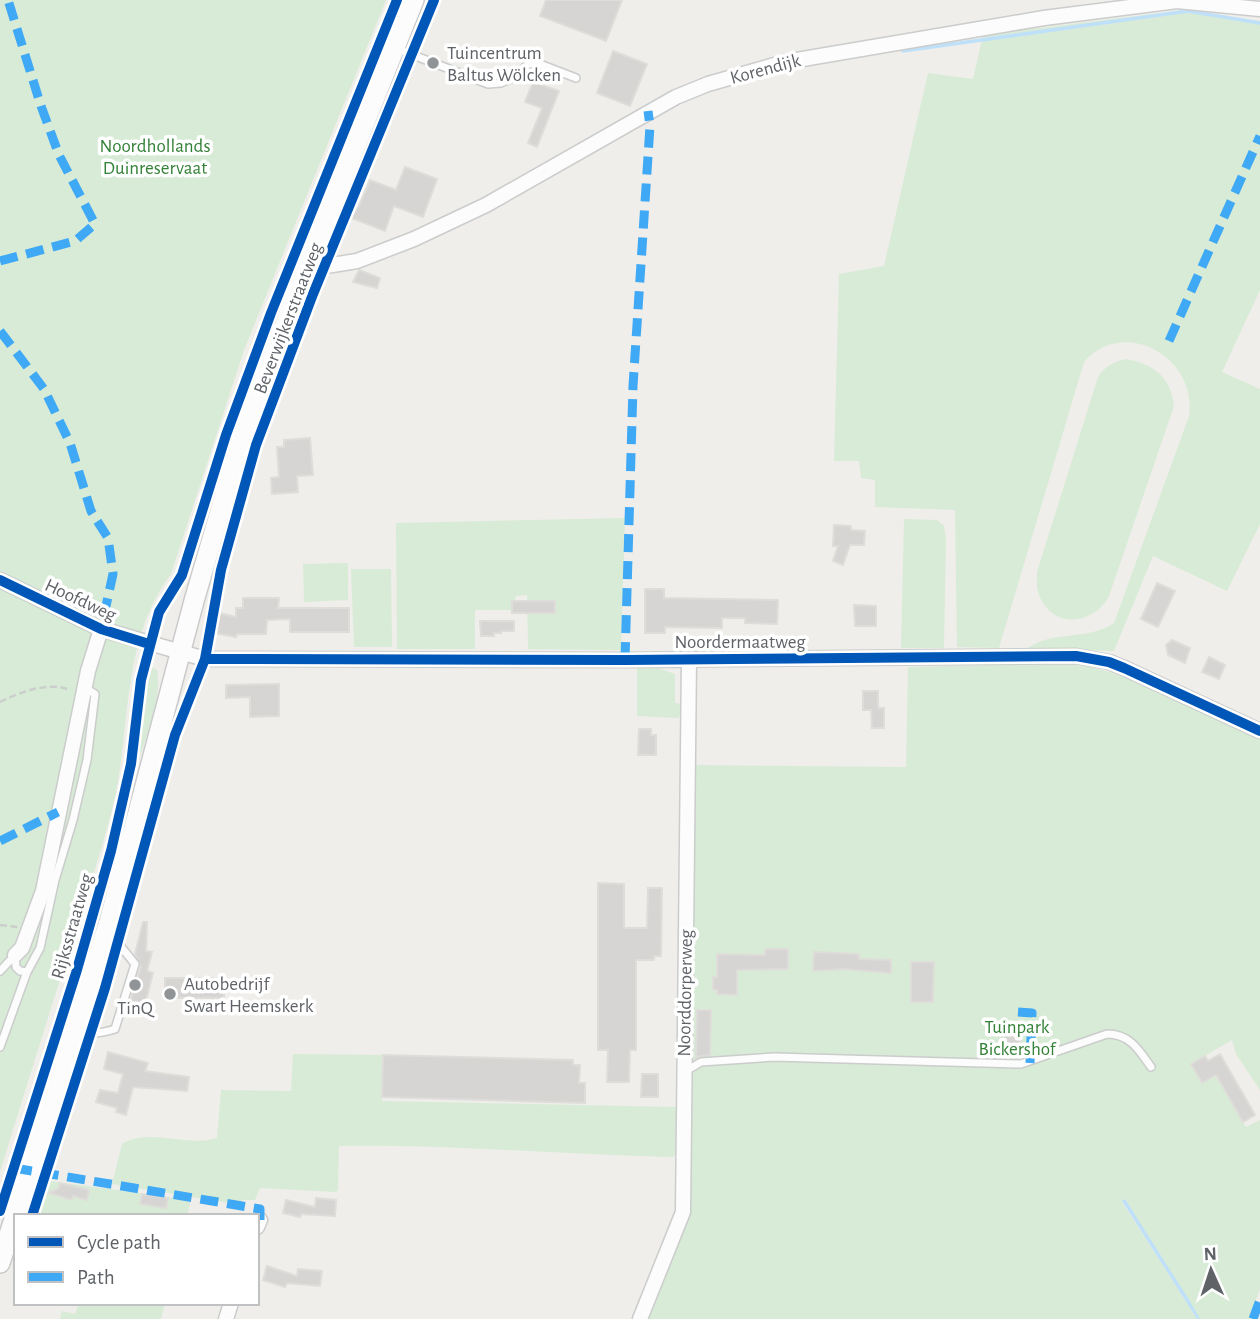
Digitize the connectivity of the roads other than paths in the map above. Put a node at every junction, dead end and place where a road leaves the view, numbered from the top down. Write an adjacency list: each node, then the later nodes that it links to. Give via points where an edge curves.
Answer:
1 (414, 0): 4 (main road, Beverwijkerstraatweg)
2 (1177, 0): 3 (street, Korendijk); 6 (street, Korendijk, via 818,55 731,77 667,101 486,205 414,239 357,261 326,266)
3 (1260, 9)
4 (395, 48): 5 (lane, via 488,84 502,83 528,64 537,63); 6 (main road, Beverwijkerstraatweg)
5 (576, 78)
6 (310, 260): 7 (main road, Beverwijkerstraatweg)
7 (299, 287): 10 (main road, Rijksstraatweg, via 240,443)
8 (0, 580): 9 (street, Hoofdweg)
9 (101, 629): 10 (street, Hoofdweg); 12 (street)
10 (180, 653): 11 (street, Noordermaatweg, via 220,660); 14 (main road, Rijksstraatweg)
11 (689, 659): 13 (street, Noordermaatweg, via 1076,656 1124,668); 21 (street, Noorddorperweg)
12 (83, 696): 15 (street, via 43,891 22,948); 17 (lane, via 90,691 95,694 87,761 40,947)
13 (1260, 730)
14 (104, 938): 18 (main road, Rijksstraatweg); 18 (lane, via 118,943 135,964 115,1029 91,1034)
15 (15, 955): 16 (lane); 17 (lane, via 16,967)
16 (0, 971)
17 (27, 972): 19 (lane)
18 (77, 1026): 22 (main road, Rijksstraatweg)
19 (0, 1047)
20 (1151, 1067): 21 (lane, via 1135,1044 1122,1035 1107,1034 1021,1064 774,1057 701,1062)
21 (683, 1072): 25 (street, Noorddorperweg, via 683,1212)
22 (16, 1214)
23 (14, 1221): 24 (main road, Rijksstraatweg)
24 (0, 1264)
25 (640, 1319)

